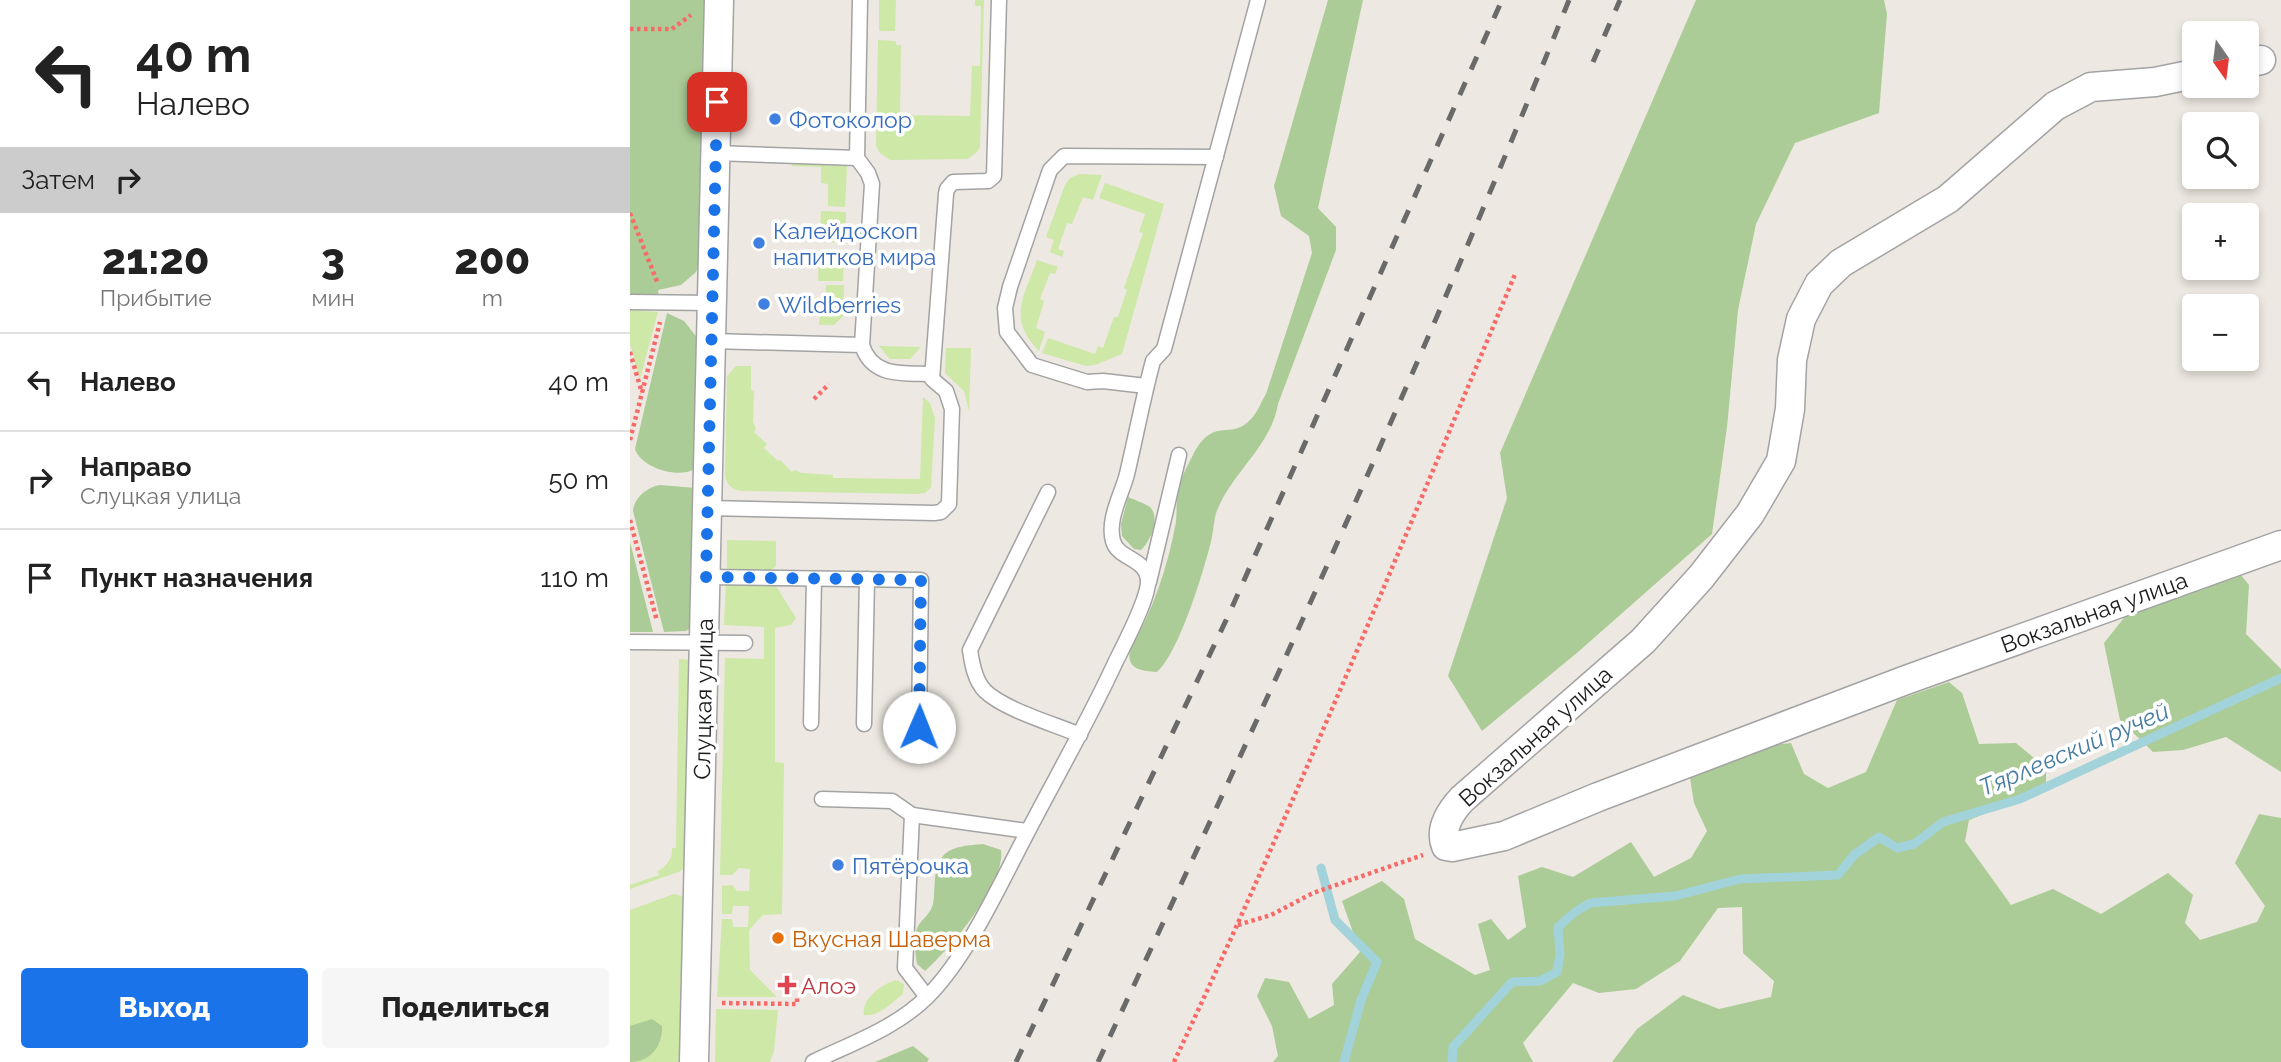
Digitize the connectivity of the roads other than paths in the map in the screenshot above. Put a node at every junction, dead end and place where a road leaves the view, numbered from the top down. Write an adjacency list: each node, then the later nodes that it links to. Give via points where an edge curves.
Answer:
1 (860, 0): 8 (lane)
2 (999, 0): 13 (lane, via 994,176 988,181 953,182 947,189)
3 (1258, 0): 7 (lane)
4 (710, 4): 6 (street, Слуцкая улица)
5 (2182, 76): 18 (street, Вокзальная улица, via 2091,88 2054,106 1948,199 1841,263 1819,285 1801,319 1792,360 1781,461 1750,513 1701,577 1643,640 1462,799 1447,822 1446,846 1504,836 1893,685)
6 (715, 153): 8 (lane); 10 (street, Слуцкая улица)
7 (1216, 157): 14 (lane, via 1164,349 1153,361); 14 (lane, via 1064,156 1050,170 1010,287 1006,332 1032,365 1087,382)
8 (857, 158): 12 (lane, via 872,184)
9 (630, 302): 10 (lane)
10 (712, 303): 11 (street, Слуцкая улица)
11 (711, 341): 12 (lane); 17 (street, Слуцкая улица)
12 (862, 345): 13 (lane, via 869,360 885,371)
13 (932, 374): 17 (lane, via 949,396 952,409 950,496 941,512)
14 (1146, 386): 22 (lane, via 1112,525 1113,543 1141,564)
15 (1179, 455): 22 (lane)
16 (1048, 492): 29 (lane, via 970,650 984,690 1003,703)
17 (707, 508): 19 (street, Слуцкая улица)
18 (2281, 545)
19 (706, 577): 20 (lane); 24 (street, Слуцкая улица)
20 (814, 579): 21 (lane); 26 (lane)
21 (867, 579): 27 (lane); 28 (lane, via 921,580)
22 (1148, 583): 29 (lane)
23 (630, 642): 24 (lane)
24 (704, 643): 25 (lane); 34 (street, Слуцкая улица)
25 (746, 643)
26 (811, 723)
27 (864, 724)
28 (919, 727)
29 (1080, 735): 32 (lane)
30 (822, 799): 31 (lane, via 892,801)
31 (912, 815): 32 (lane); 33 (lane, via 905,968)
32 (1027, 831): 33 (lane, via 986,911)
33 (927, 997): 35 (lane, via 895,1022)
34 (694, 1062)
35 (813, 1062)

